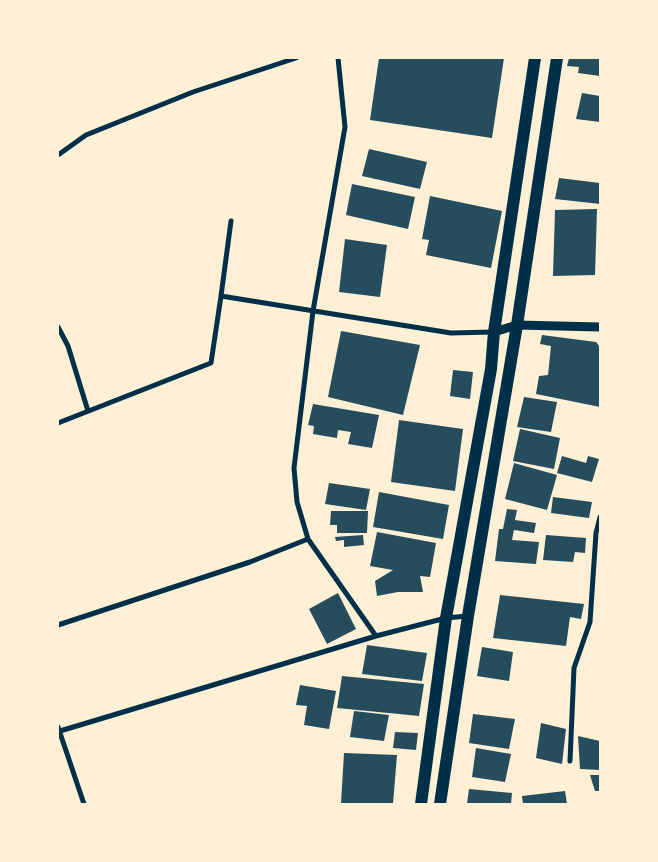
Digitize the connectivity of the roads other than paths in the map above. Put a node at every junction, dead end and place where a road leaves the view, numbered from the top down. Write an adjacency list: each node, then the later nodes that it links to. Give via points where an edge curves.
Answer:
1 (296, 58): 5 (street, via 193,92 86,135)
2 (338, 58): 8 (street, via 345,127)
3 (535, 58): 12 (main road)
4 (557, 58): 9 (main road)
5 (58, 155)
6 (232, 221): 7 (street)
7 (221, 296): 8 (street); 13 (street, via 211,363)
8 (313, 311): 12 (street, via 451,332); 16 (street, via 294,468 297,502)
9 (517, 326): 11 (street); 12 (street); 17 (main road)
10 (58, 327): 13 (street, via 68,346)
11 (600, 327)
12 (494, 332): 18 (main road, via 483,416)
13 (88, 411): 14 (street)
14 (58, 423)
15 (600, 518): 22 (street, via 596,532 590,622 574,668)
16 (308, 539): 19 (street, via 250,562); 20 (street)
17 (468, 616): 18 (street); 25 (main road)
18 (446, 618): 20 (street); 24 (main road)
19 (58, 624)
20 (376, 636): 21 (street)
21 (59, 729): 23 (street)
22 (570, 761)
23 (84, 804)
24 (421, 804)
25 (440, 804)

